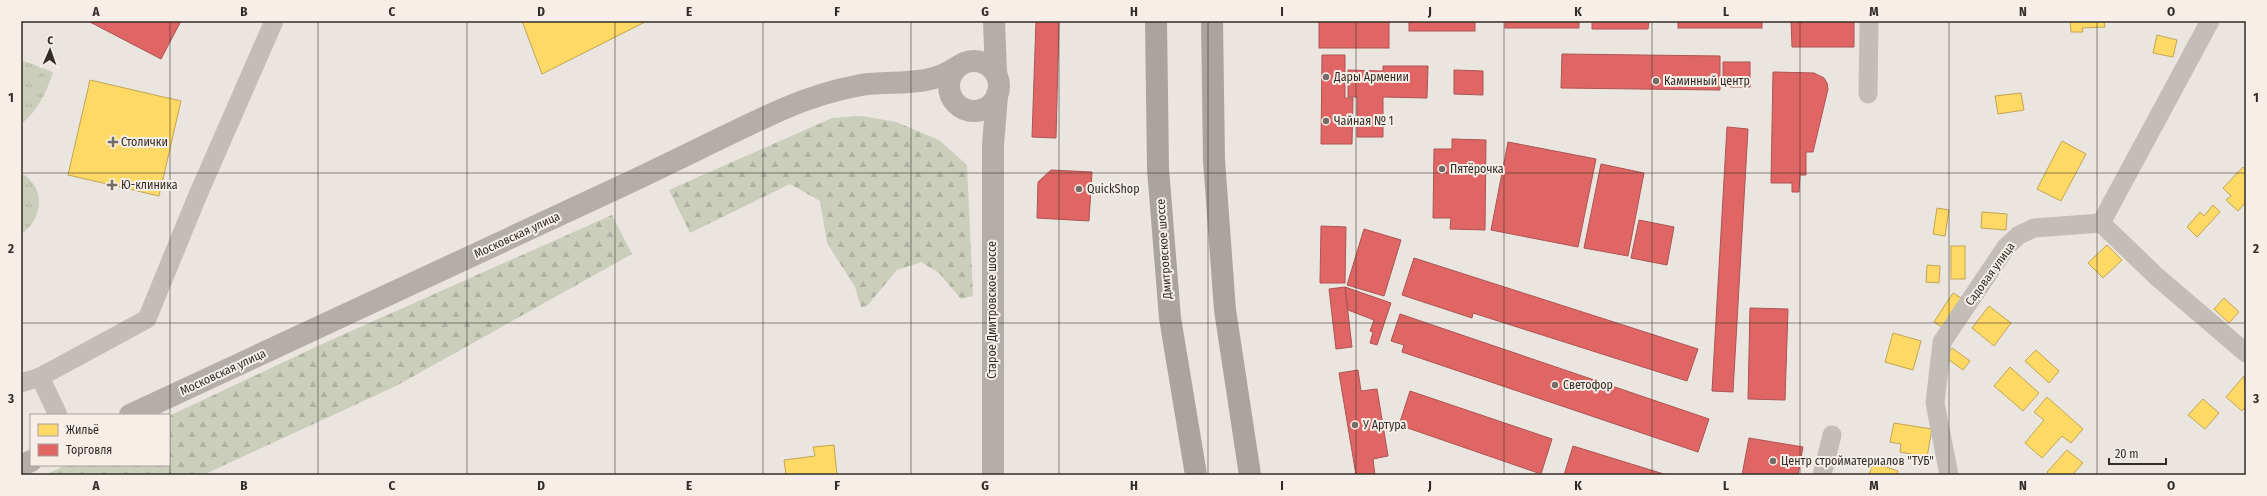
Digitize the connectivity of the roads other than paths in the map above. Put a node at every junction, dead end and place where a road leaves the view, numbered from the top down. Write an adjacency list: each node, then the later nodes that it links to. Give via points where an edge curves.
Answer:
1 (274, 21): 17 (street, via 147,319)
2 (994, 21): 7 (main road, Старое Дмитровское шоссе, via 990,39 980,52); 8 (main road, Старое Дмитровское шоссе)
3 (1156, 21): 23 (highway, Дмитровское шоссе, via 1158,169 1168,302)
4 (1212, 21): 27 (highway, via 1214,160 1225,310)
5 (1869, 21): 10 (street)
6 (2210, 21): 15 (street)
7 (963, 63): 8 (main road, via 985,63); 9 (main road, Московская улица, via 945,75); 12 (main road, Старое Дмитровское шоссе, via 949,80)
8 (996, 73): 11 (main road, Старое Дмитровское шоссе, via 999,88)
9 (911, 83): 12 (main road, Московская улица, via 929,86); 20 (main road, Московская улица, via 862,85 825,93 784,109)
10 (1868, 94)
11 (997, 95): 13 (main road, via 988,107); 14 (main road, Старое Дмитровское шоссе)
12 (953, 101): 13 (main road, Старое Дмитровское шоссе)
13 (973, 111): 14 (main road, Старое Дмитровское шоссе, via 988,127)
14 (993, 145): 25 (main road, Старое Дмитровское шоссе)
15 (2101, 223): 16 (street, via 2156,276); 29 (street, Садовая улица, via 2034,228 2019,236 2006,248 1942,342 1935,403)
16 (2246, 353)
17 (40, 377): 18 (street); 19 (street)
18 (21, 383)
19 (58, 414)
20 (132, 414)
21 (1832, 435): 28 (street)
22 (30, 462): 24 (main road)
23 (1191, 464): 26 (highway, Дмитровское шоссе)
24 (21, 466)
25 (993, 475)
26 (1196, 475)
27 (1250, 475)
28 (1822, 475)
29 (1949, 475)

